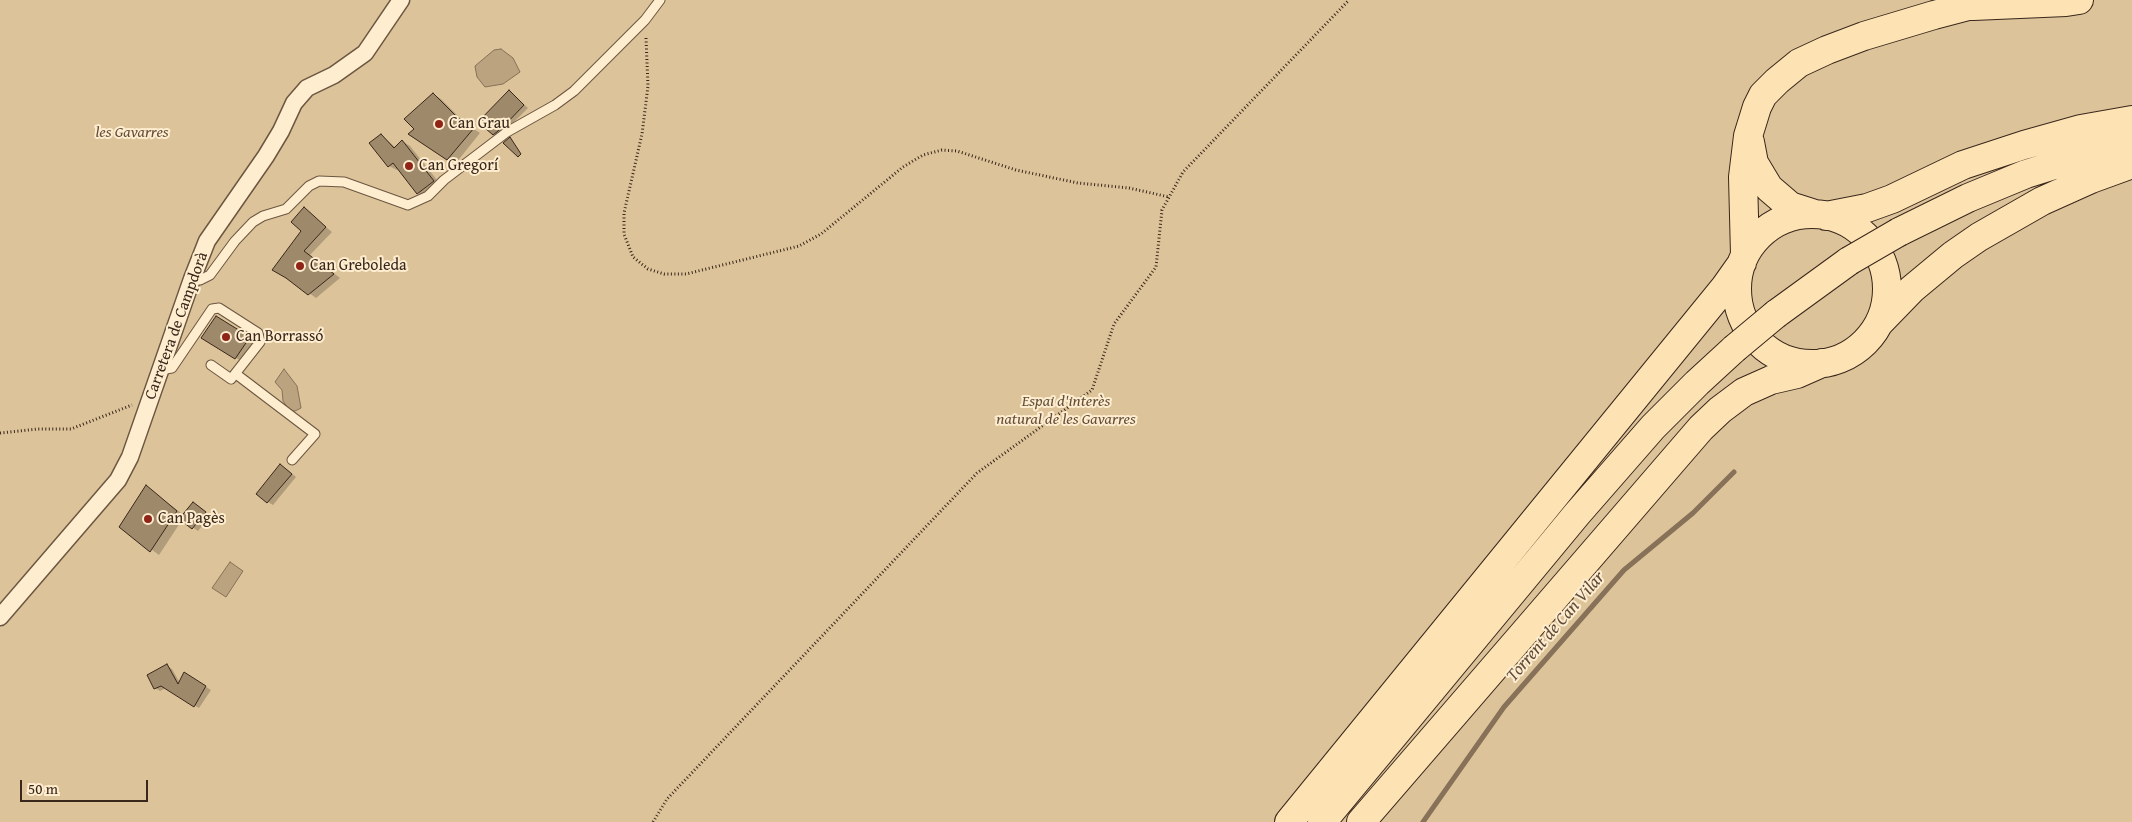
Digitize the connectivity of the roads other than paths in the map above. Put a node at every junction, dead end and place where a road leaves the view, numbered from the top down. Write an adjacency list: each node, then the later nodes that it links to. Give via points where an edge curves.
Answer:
1 (401, 0): 12 (street, Carretera de Campdorà, via 365,53 334,75 307,88 294,103 266,156 207,241)
2 (660, 0): 12 (lane, via 645,20 574,91 507,132 428,196 408,205 344,182 319,180 286,209 253,222 210,275 200,280)
3 (1991, 0): 5 (highway)
4 (2079, 0): 5 (highway)
5 (1962, 7): 7 (highway, via 1864,36 1799,63 1764,95)
6 (2132, 120): 10 (highway, via 2081,129 2024,145 1963,165 1875,205)
7 (1748, 136): 10 (highway, via 1754,162 1769,188 1790,206); 11 (highway, via 1743,177)
8 (2132, 145): 21 (highway, bridge, via 2026,174 1899,232 1849,261 1734,349 1646,435)
9 (2132, 164): 13 (highway, via 2066,190 2006,220 1953,255 1912,289)
10 (1822, 216): 11 (highway, via 1795,216 1773,226 1754,241); 13 (highway, via 1844,222 1860,232 1882,264 1886,301)
11 (1744, 259): 14 (highway, via 1737,281 1738,301 1753,336 1784,359); 20 (highway, via 1725,287)
12 (192, 279): 16 (street, Carretera de Campdorà)
13 (1877, 325): 14 (highway, via 1866,341 1850,354)
14 (1822, 363): 22 (highway, via 1744,392 1701,428)
15 (211, 365): 17 (lane, via 231,380)
16 (160, 370): 17 (lane, via 172,368 212,308 219,308 258,333 260,342); 19 (street, Carretera de Campdorà, via 130,457 118,480)
17 (236, 374): 18 (lane, via 315,434)
18 (292, 460)
19 (0, 616)
20 (1289, 822)
21 (1322, 822)
22 (1362, 822)

